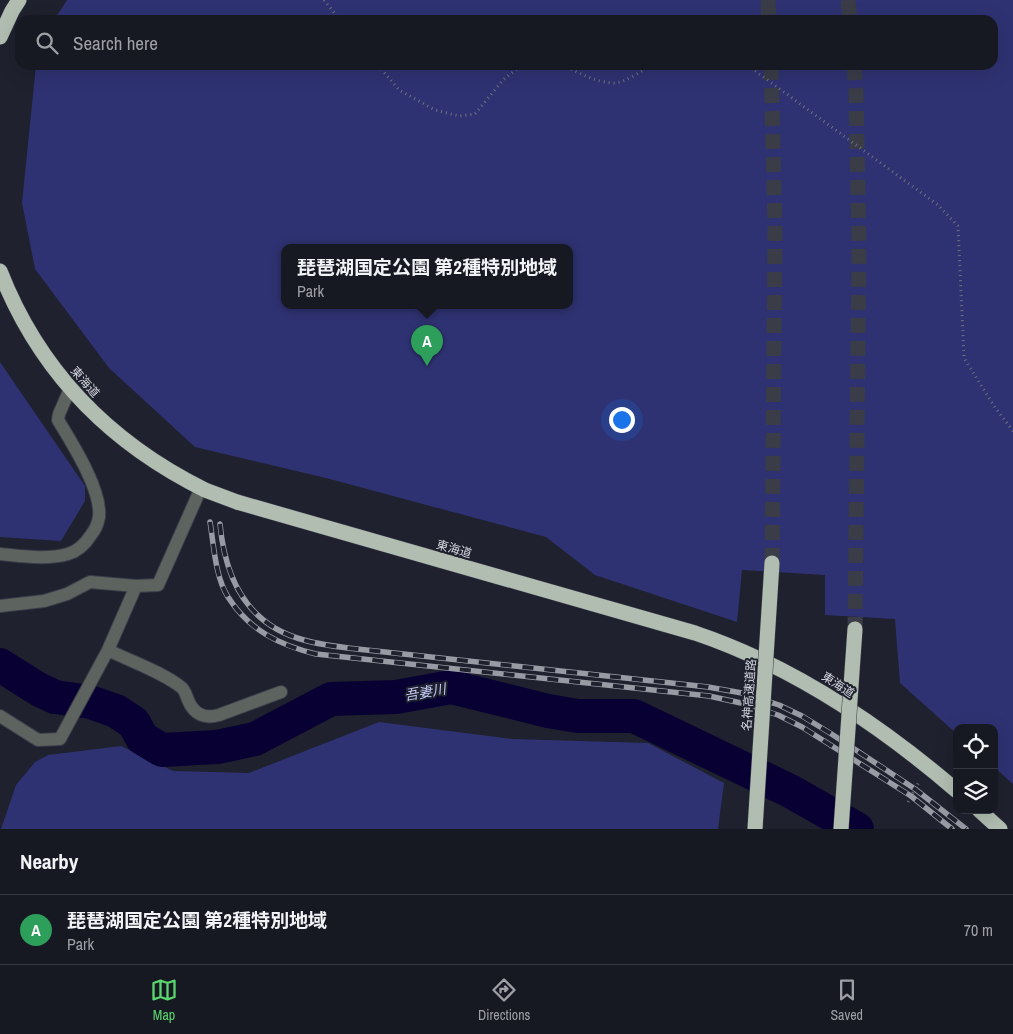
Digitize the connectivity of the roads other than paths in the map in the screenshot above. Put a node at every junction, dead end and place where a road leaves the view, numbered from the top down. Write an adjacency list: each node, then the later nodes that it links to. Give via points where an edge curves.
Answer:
1 (18, 0): 2 (highway)
2 (0, 37)
3 (0, 271): 4 (highway, 東海道, via 23,323)
4 (70, 389): 5 (highway, 東海道, via 134,447); 6 (street, via 58,420 92,484 99,518 95,529 81,548 69,554 27,557)
5 (203, 489): 8 (street, via 158,585); 14 (highway, 東海道, bridge, via 237,502 695,633 742,650 819,690 914,756)
6 (0, 554)
7 (772, 563): 16 (highway, 名神高速道路, bridge)
8 (136, 586): 9 (street, via 90,582 44,601); 11 (street)
9 (0, 606)
10 (855, 629): 17 (highway, bridge)
11 (108, 650): 12 (street, via 171,680 183,689 190,706 208,718); 13 (street, via 60,739 38,740)
12 (281, 692)
13 (0, 716)
14 (953, 788)
15 (983, 814): 18 (highway)
16 (755, 829)
17 (841, 829)
18 (1000, 829)

